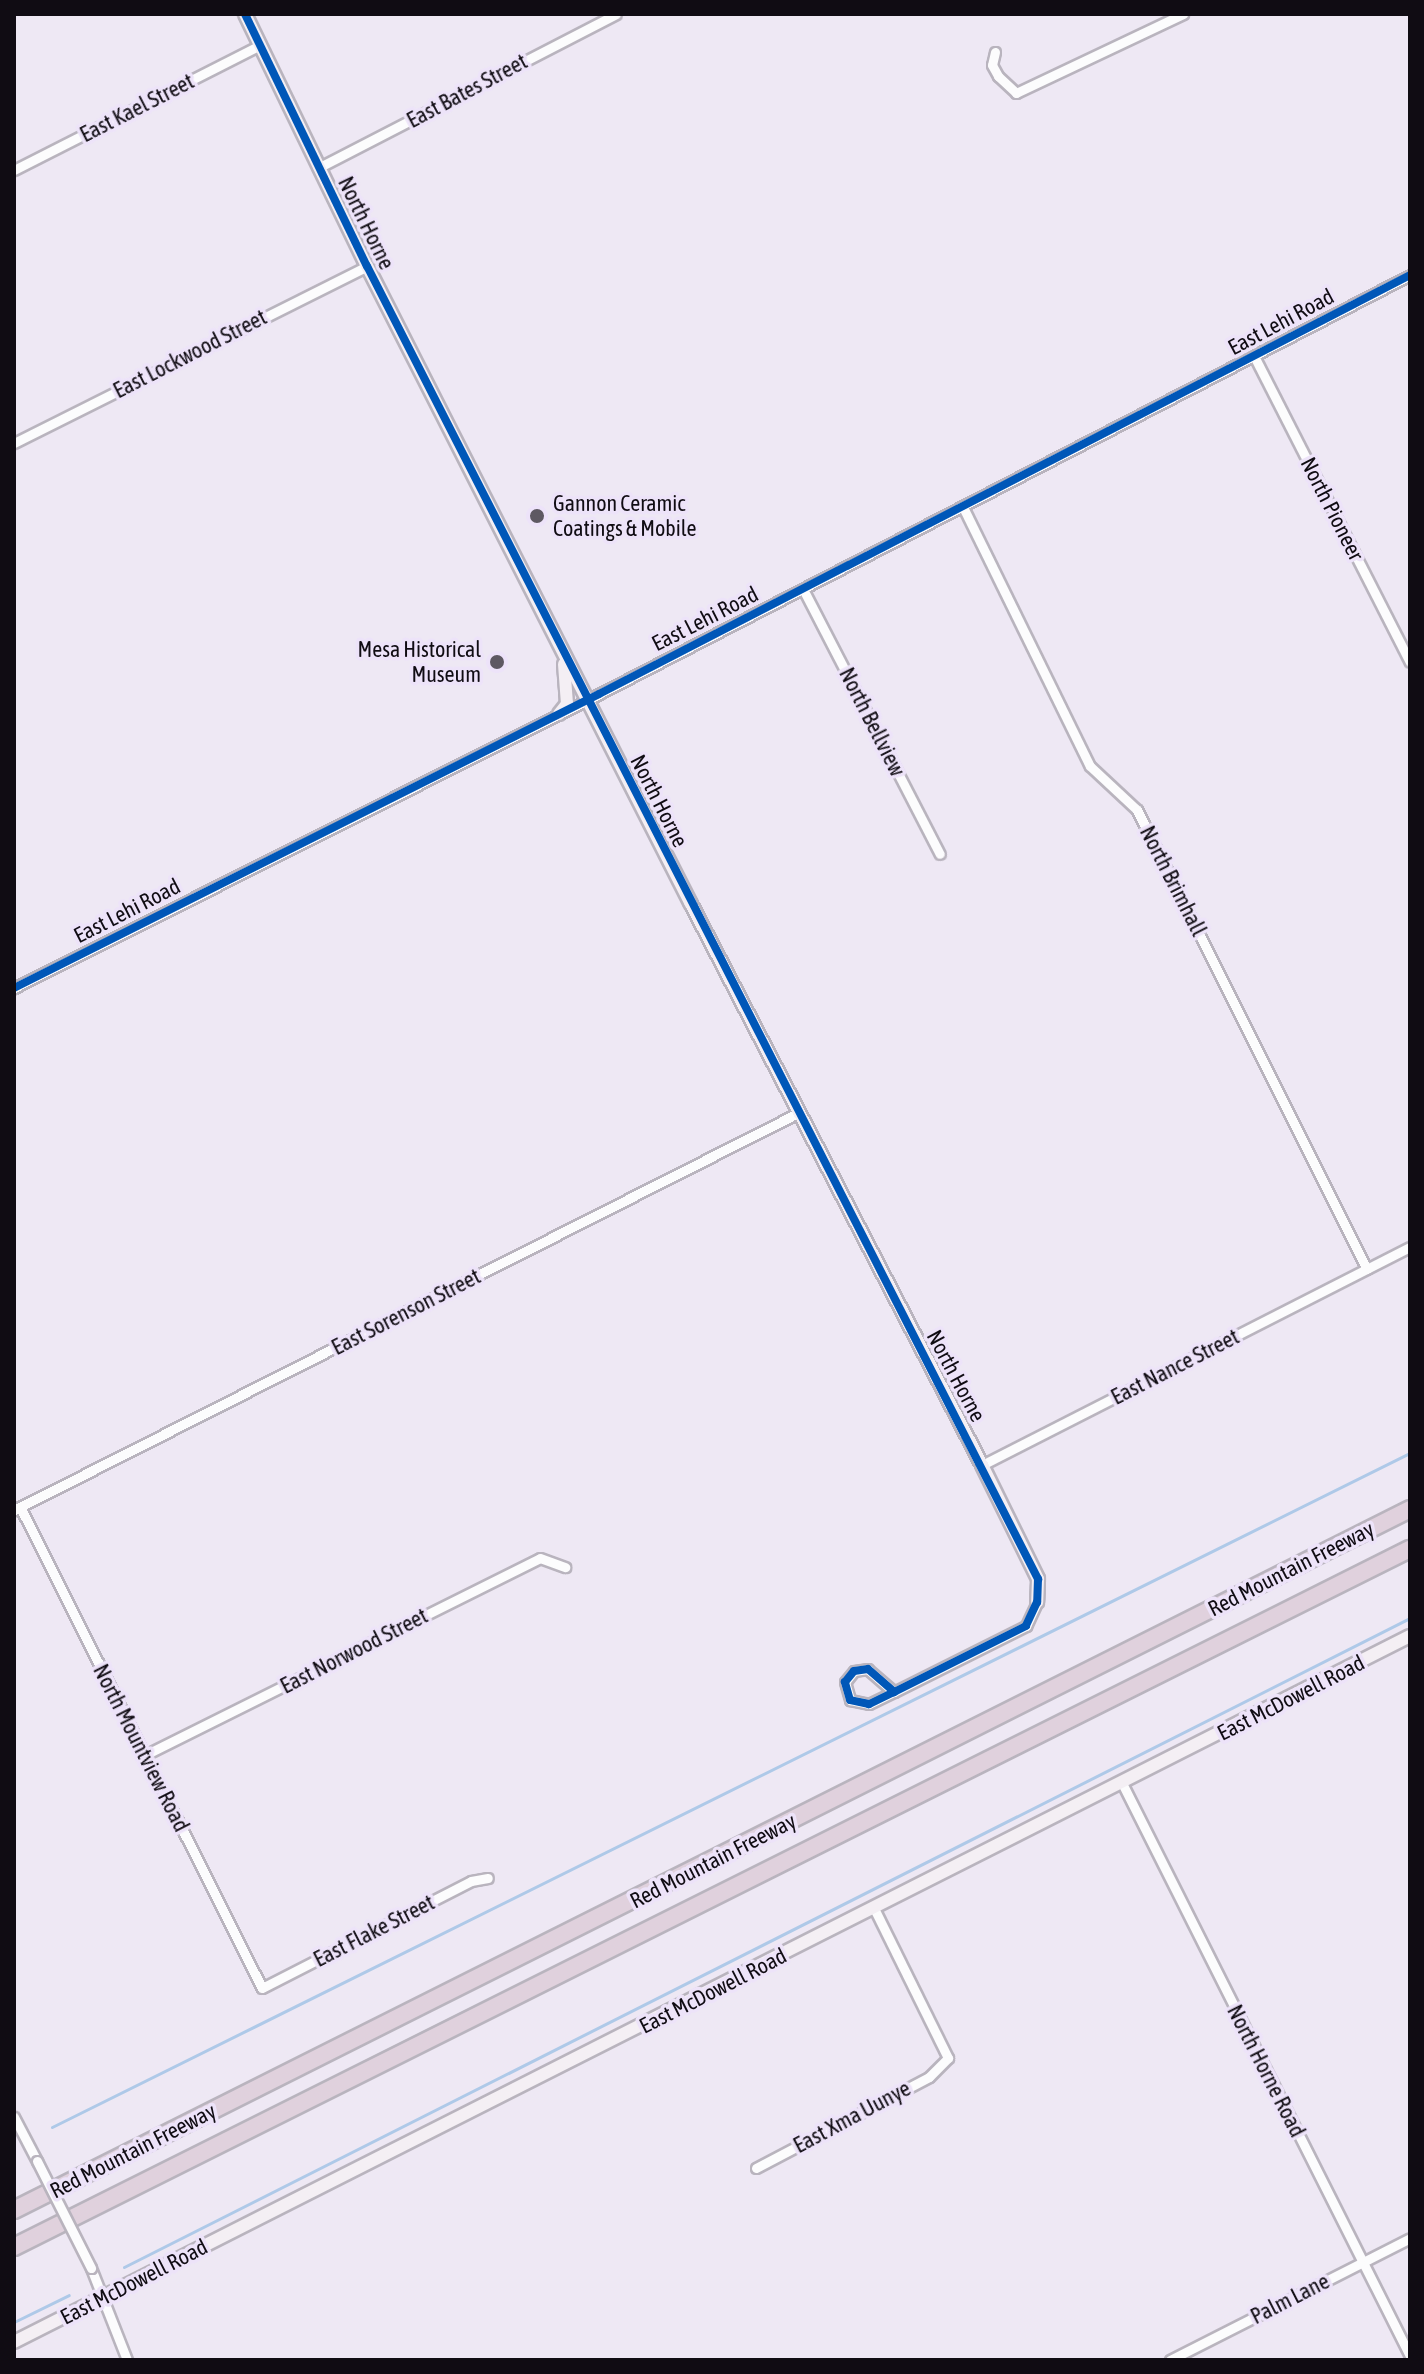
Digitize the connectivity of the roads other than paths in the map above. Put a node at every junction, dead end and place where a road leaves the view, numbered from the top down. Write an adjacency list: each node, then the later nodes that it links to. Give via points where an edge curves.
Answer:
1 (245, 14): 5 (street, North Horne)
2 (616, 14): 7 (street, East Bates Street)
3 (1183, 14): 4 (street)
4 (1168, 17): 6 (street, via 1016,93 992,65)
5 (260, 45): 7 (street, North Horne); 8 (street, East Kael Street)
6 (995, 52)
7 (318, 168): 9 (street, North Horne)
8 (14, 170)
9 (367, 266): 12 (street, East Lockwood Street); 15 (street, North Horne)
10 (1410, 275): 11 (street, East Lehi Road)
11 (1254, 356): 13 (street, East Lehi Road); 16 (street, North Pioneer)
12 (14, 443)
13 (963, 507): 14 (street, East Lehi Road); 23 (street, North Brimhall, via 1090,766 1137,810)
14 (803, 589): 17 (street, East Lehi Road); 19 (street, North Bellview)
15 (554, 634): 17 (street, North Horne); 18 (street, via 568,687 567,704)
16 (1410, 662)
17 (587, 700): 18 (street, East Lehi Road); 21 (street, North Horne)
18 (559, 714): 20 (street, East Lehi Road)
19 (940, 854)
20 (14, 988)
21 (798, 1113): 24 (street, North Horne); 25 (street, East Sorenson Street)
22 (1410, 1247): 23 (street, East Nance Street)
23 (1367, 1269): 24 (street, East Nance Street)
24 (982, 1465): 29 (street, North Horne, via 1038,1579)
25 (17, 1509): 32 (street, North Mountview Road)
26 (1410, 1509): 39 (highway, Red Mountain Freeway)
27 (1410, 1549): 41 (highway, Red Mountain Freeway)
28 (565, 1567): 32 (street, East Norwood Street, via 540,1558)
29 (1037, 1602): 31 (street, via 1026,1626)
30 (1410, 1636): 33 (street, East McDowell Road)
31 (894, 1692): 31 (street, via 859,1705 847,1696 845,1682 854,1671 868,1669)
32 (145, 1755): 36 (street, North Mountview Road)
33 (1123, 1785): 35 (street, East McDowell Road); 42 (street, North Horne Road)
34 (488, 1878): 36 (street, East Flake Street, via 471,1881)
35 (875, 1910): 38 (street, East Xma Uunye, via 947,2050 945,2062 929,2077); 43 (street, East McDowell Road)
36 (262, 1988)
37 (14, 2117): 43 (street, bridge, via 91,2268)
38 (756, 2168)
39 (14, 2210)
40 (1410, 2238): 42 (street, Palm Lane)
41 (14, 2247)
42 (1363, 2262): 45 (street, North Horne Road); 47 (street, Palm Lane)
43 (101, 2299): 44 (street, East McDowell Road); 46 (street)
44 (14, 2342)
45 (1410, 2356)
46 (127, 2360)
47 (1170, 2360)

